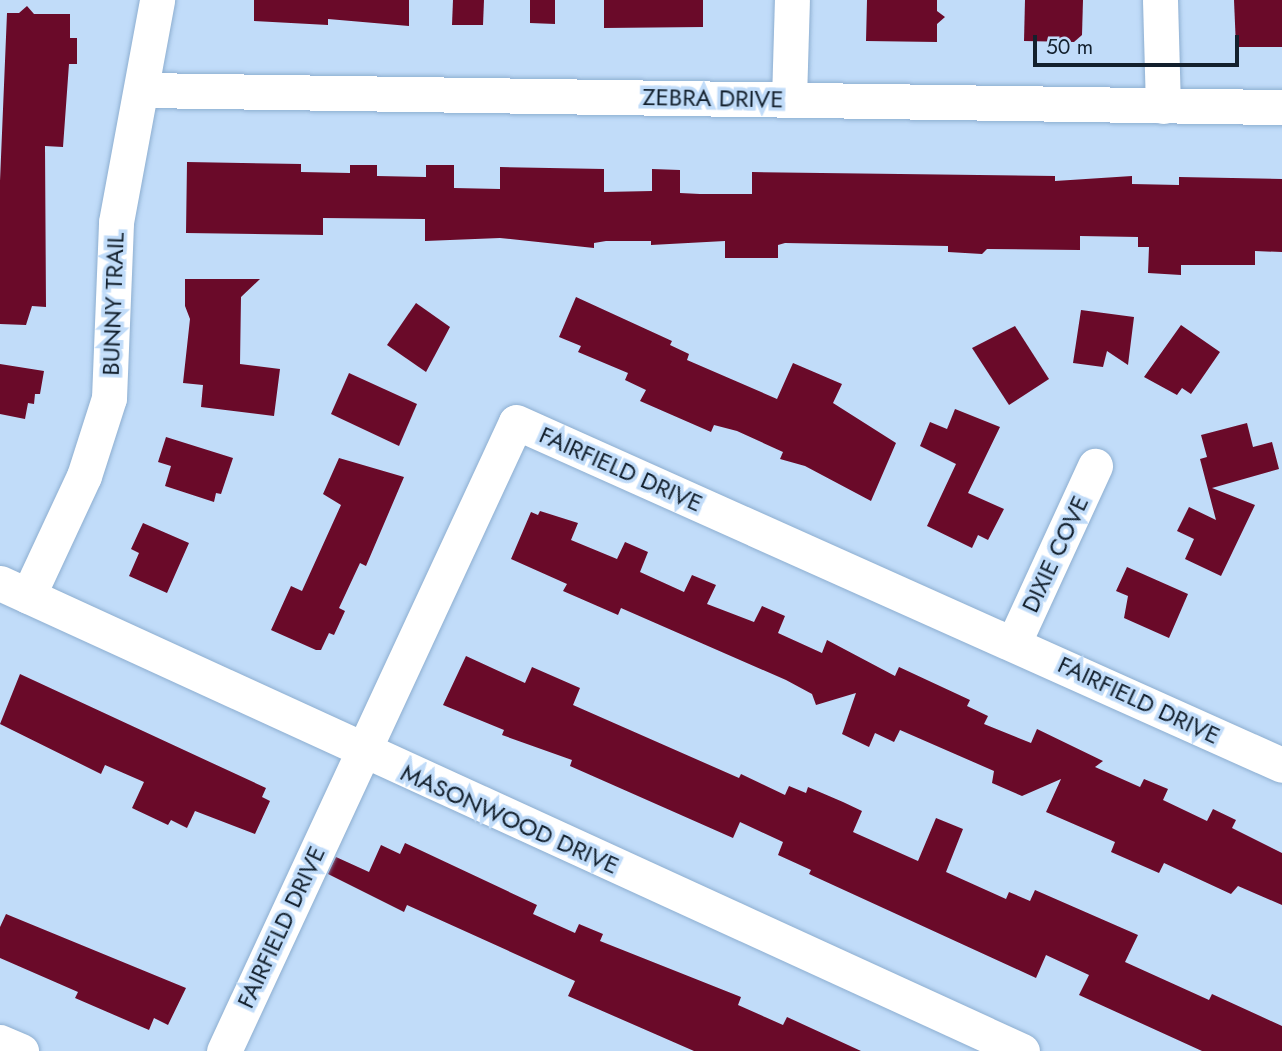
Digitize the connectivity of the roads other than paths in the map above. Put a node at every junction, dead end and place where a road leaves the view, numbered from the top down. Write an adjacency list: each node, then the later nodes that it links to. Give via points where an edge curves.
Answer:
1 (157, 0): 4 (street, BUNNY TRAIL)
2 (792, 0): 5 (street)
3 (1160, 0): 6 (street)
4 (144, 90): 5 (street, ZEBRA DRIVE); 9 (street, BUNNY TRAIL, via 116,222 109,398 84,476)
5 (789, 99): 6 (street, ZEBRA DRIVE)
6 (1163, 106): 7 (street, ZEBRA DRIVE)
7 (1282, 107)
8 (1095, 466): 10 (street, DIXIE COVE)
9 (14, 589): 11 (street, MASONWOOD DRIVE)
10 (1014, 642): 11 (street, FAIRFIELD DRIVE, via 516,422); 12 (street, FAIRFIELD DRIVE)
11 (362, 752): 15 (street, FAIRFIELD DRIVE); 16 (street, MASONWOOD DRIVE)
12 (1282, 765)
13 (0, 1042): 14 (street)
14 (21, 1051)
15 (224, 1051)
16 (1022, 1051)

